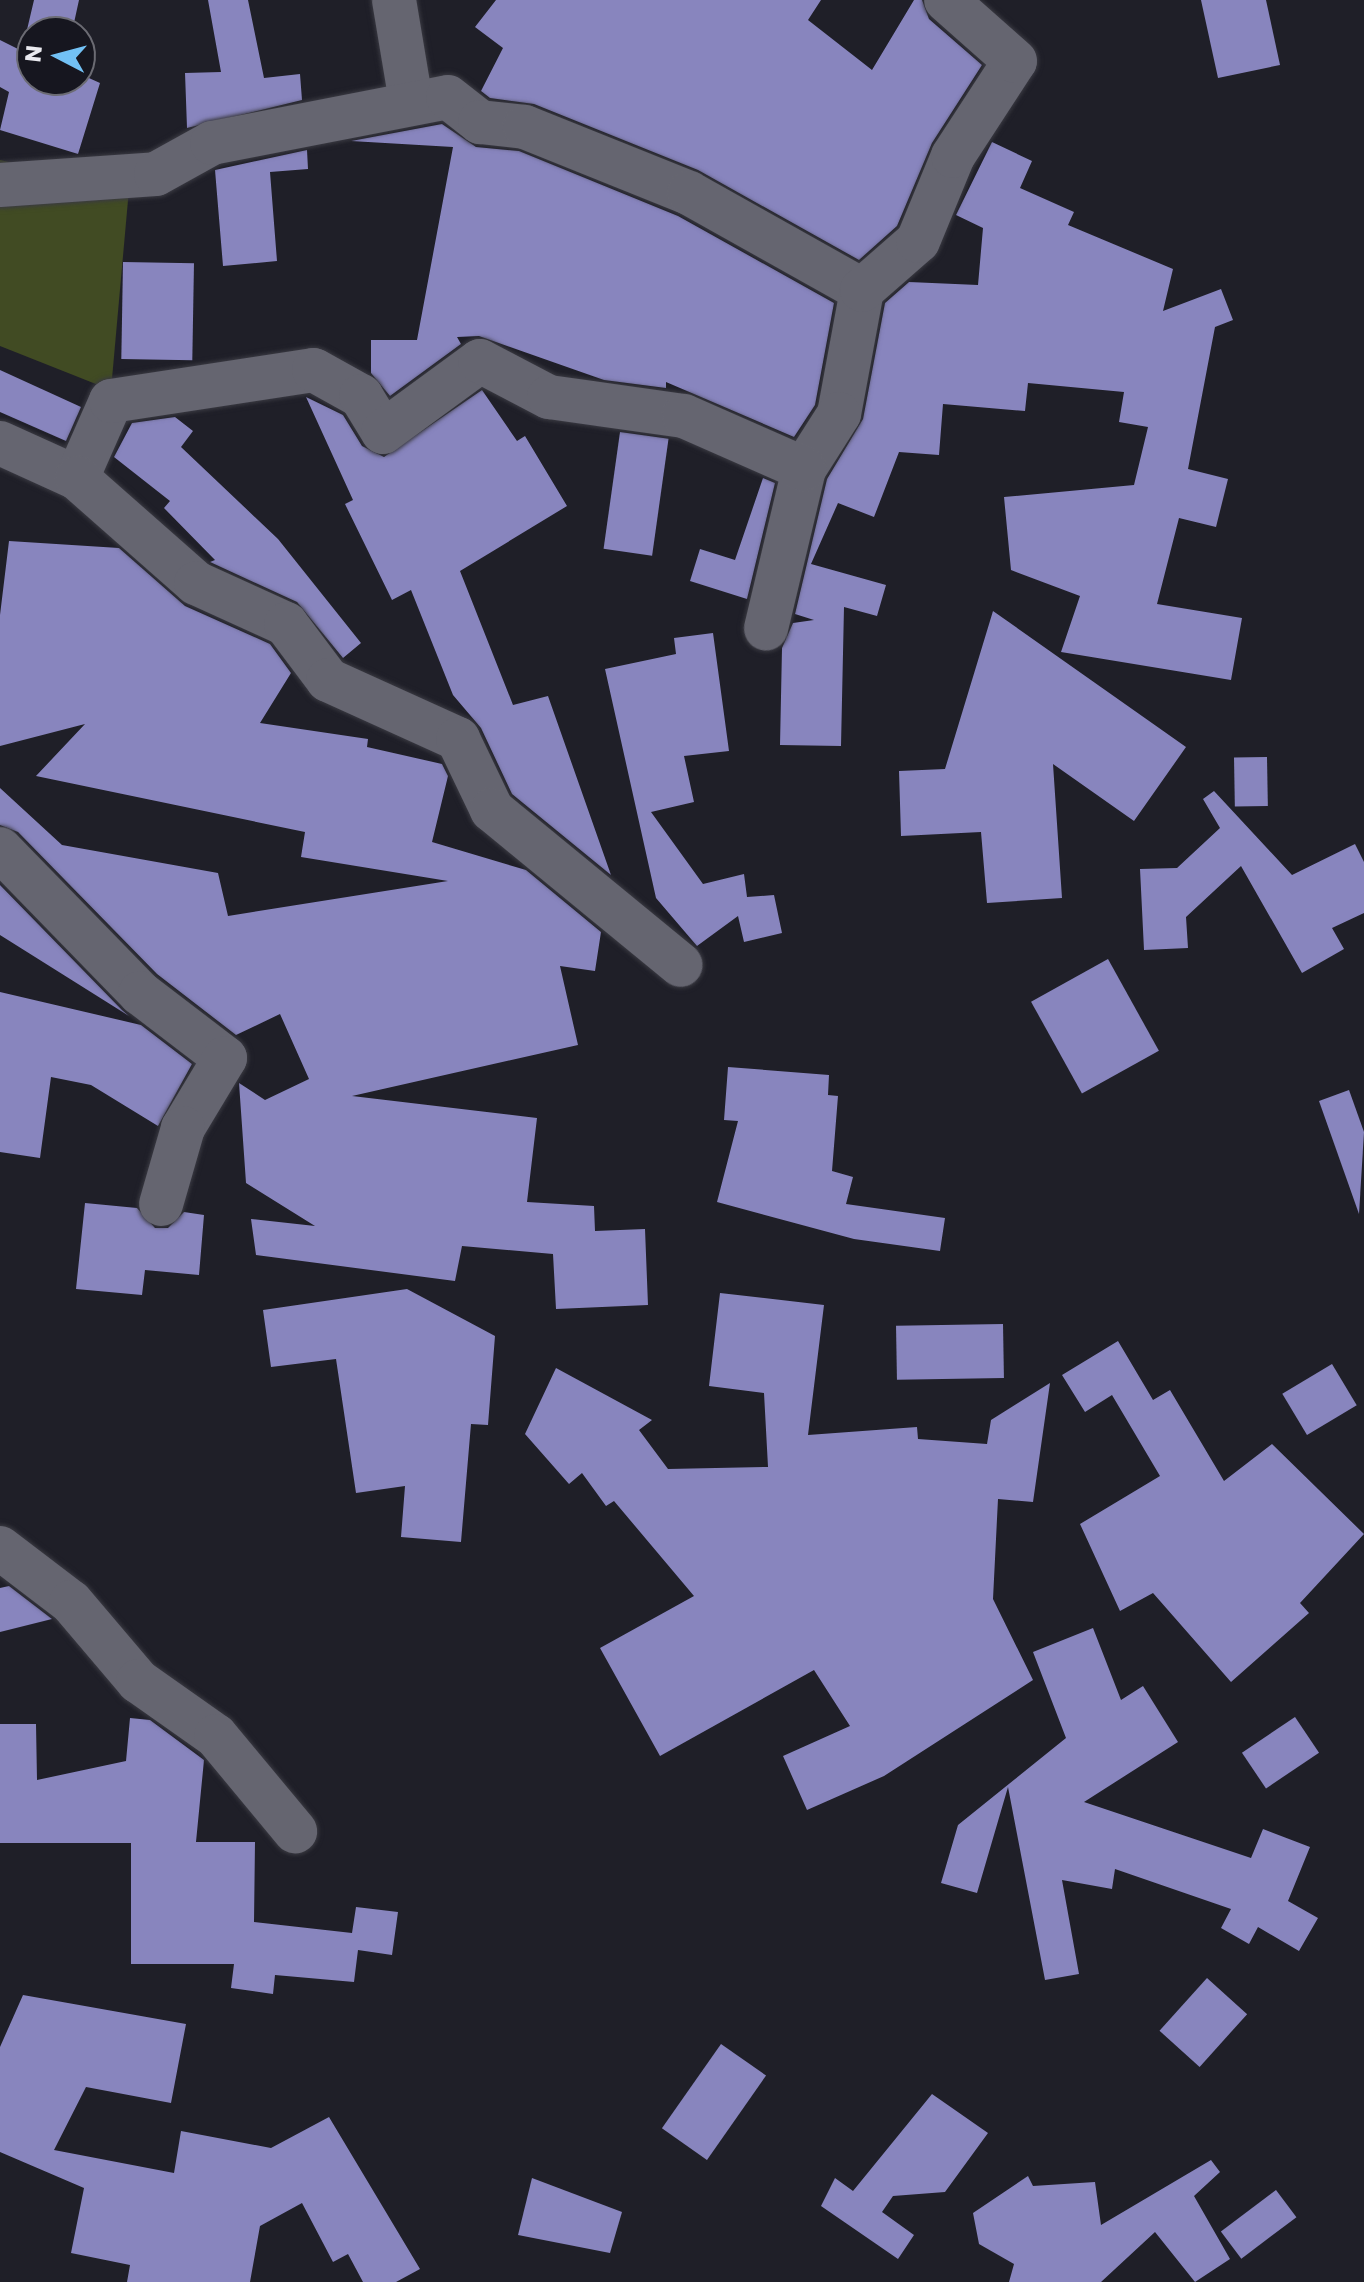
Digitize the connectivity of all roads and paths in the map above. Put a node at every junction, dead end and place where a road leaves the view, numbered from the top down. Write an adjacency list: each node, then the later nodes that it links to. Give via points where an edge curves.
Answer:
1 (394, 0): 3 (street)
2 (946, 0): 5 (street, via 1015,61 953,156 918,241)
3 (411, 102): 4 (street, via 212,143 156,174); 5 (street, via 448,97 480,122 525,127 689,193)
4 (0, 185)
5 (862, 290): 7 (street, via 839,414)
6 (0, 443): 8 (street)
7 (804, 469): 8 (street, via 684,416 549,397 480,361 383,432 361,396 314,370 111,401); 9 (street)
8 (77, 478): 11 (street, via 196,583 286,624 328,680 458,739 492,810)
9 (766, 629)
10 (0, 849): 12 (street, via 140,993 225,1058 183,1128)
11 (681, 965)
12 (161, 1204)
13 (0, 1548): 14 (street, via 71,1602 138,1681 216,1736)
14 (295, 1831)

